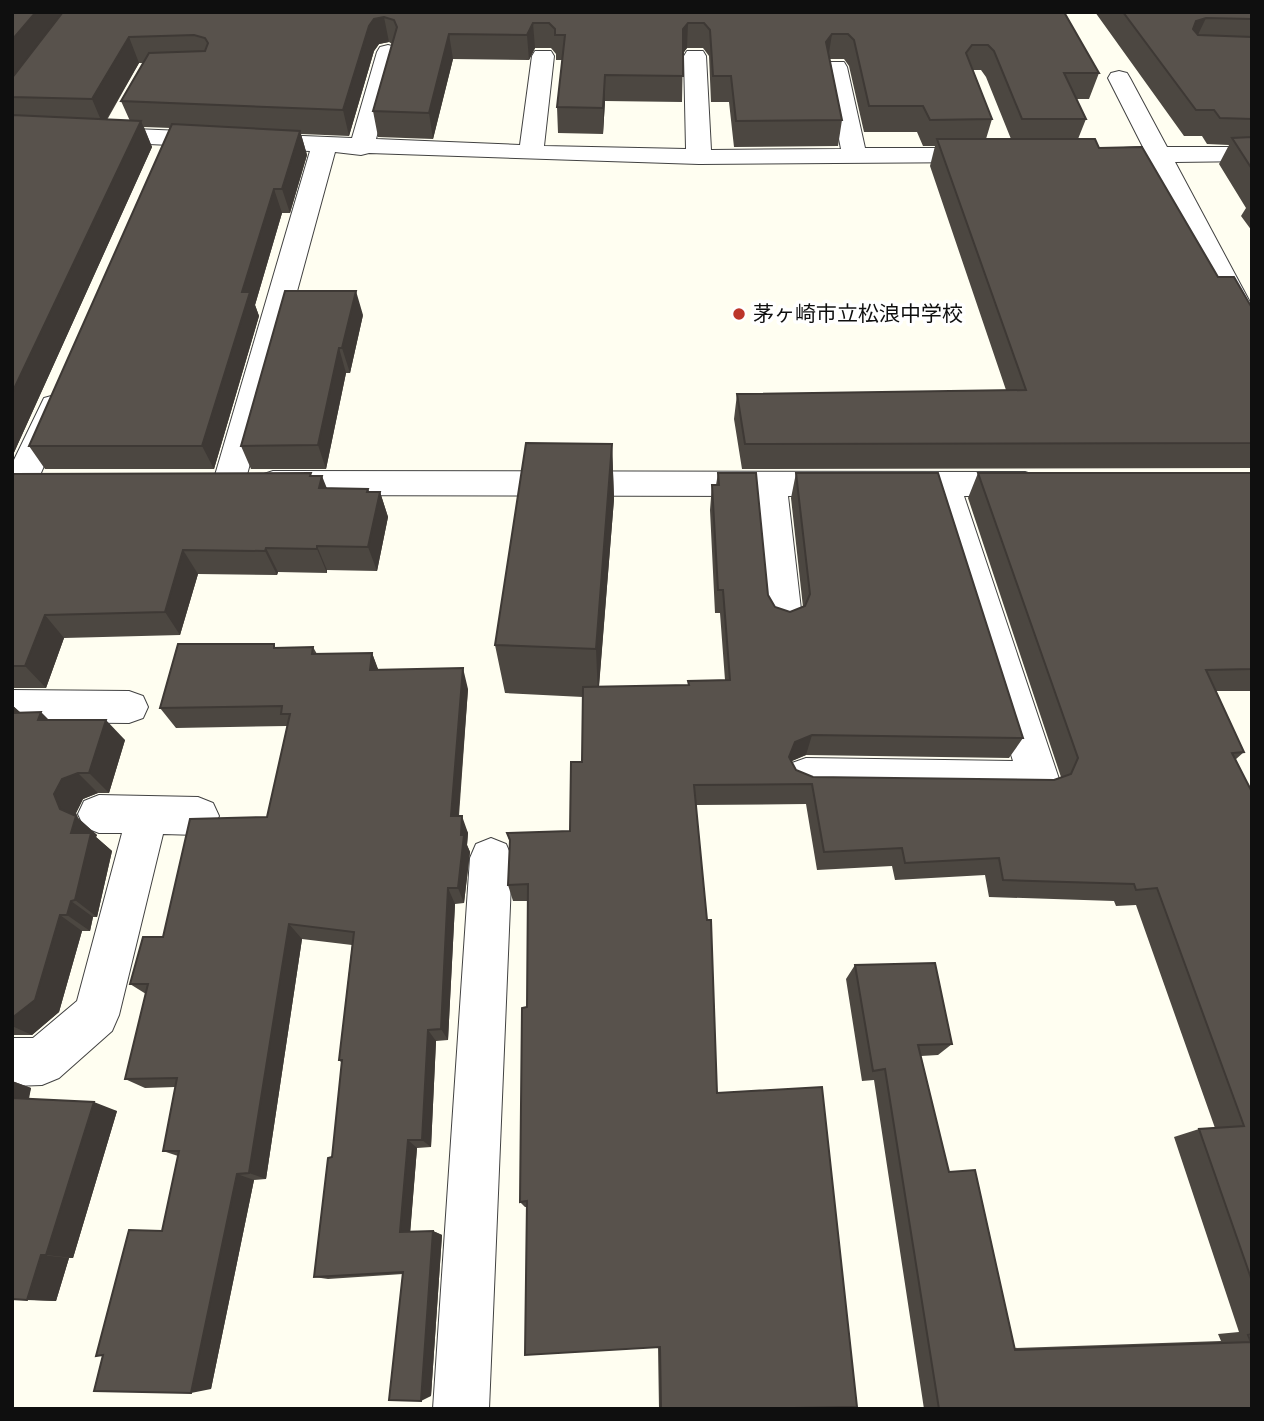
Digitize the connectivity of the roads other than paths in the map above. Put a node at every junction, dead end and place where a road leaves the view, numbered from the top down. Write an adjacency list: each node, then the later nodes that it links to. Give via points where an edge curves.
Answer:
1 (388, 52): 9 (street)
2 (543, 56): 10 (street)
3 (695, 56): 14 (street)
4 (836, 67): 15 (street)
5 (1119, 78): 11 (street)
6 (993, 129): 15 (street, via 1003,155)
7 (12, 131): 8 (street, via 120,124 167,150)
8 (324, 146): 9 (street); 18 (street, via 215,483)
9 (360, 148): 10 (street)
10 (531, 153): 14 (street)
11 (1156, 154): 12 (street); 13 (street); 16 (street)
12 (1252, 154)
13 (1073, 155)
14 (699, 157): 15 (street)
15 (855, 157)
16 (1252, 334)
17 (63, 385): 21 (street)
18 (770, 484): 19 (street); 22 (street)
19 (944, 484): 20 (street); 25 (street, via 1038,779)
20 (1056, 484)
21 (23, 488)
22 (785, 618)
23 (12, 706): 24 (street)
24 (128, 707)
25 (806, 776)
26 (99, 814): 27 (street)
27 (147, 815): 28 (street); 30 (street, via 96,1015 43,1061)
28 (198, 816)
29 (491, 858): 31 (street)
30 (12, 1062)
31 (461, 1409)

